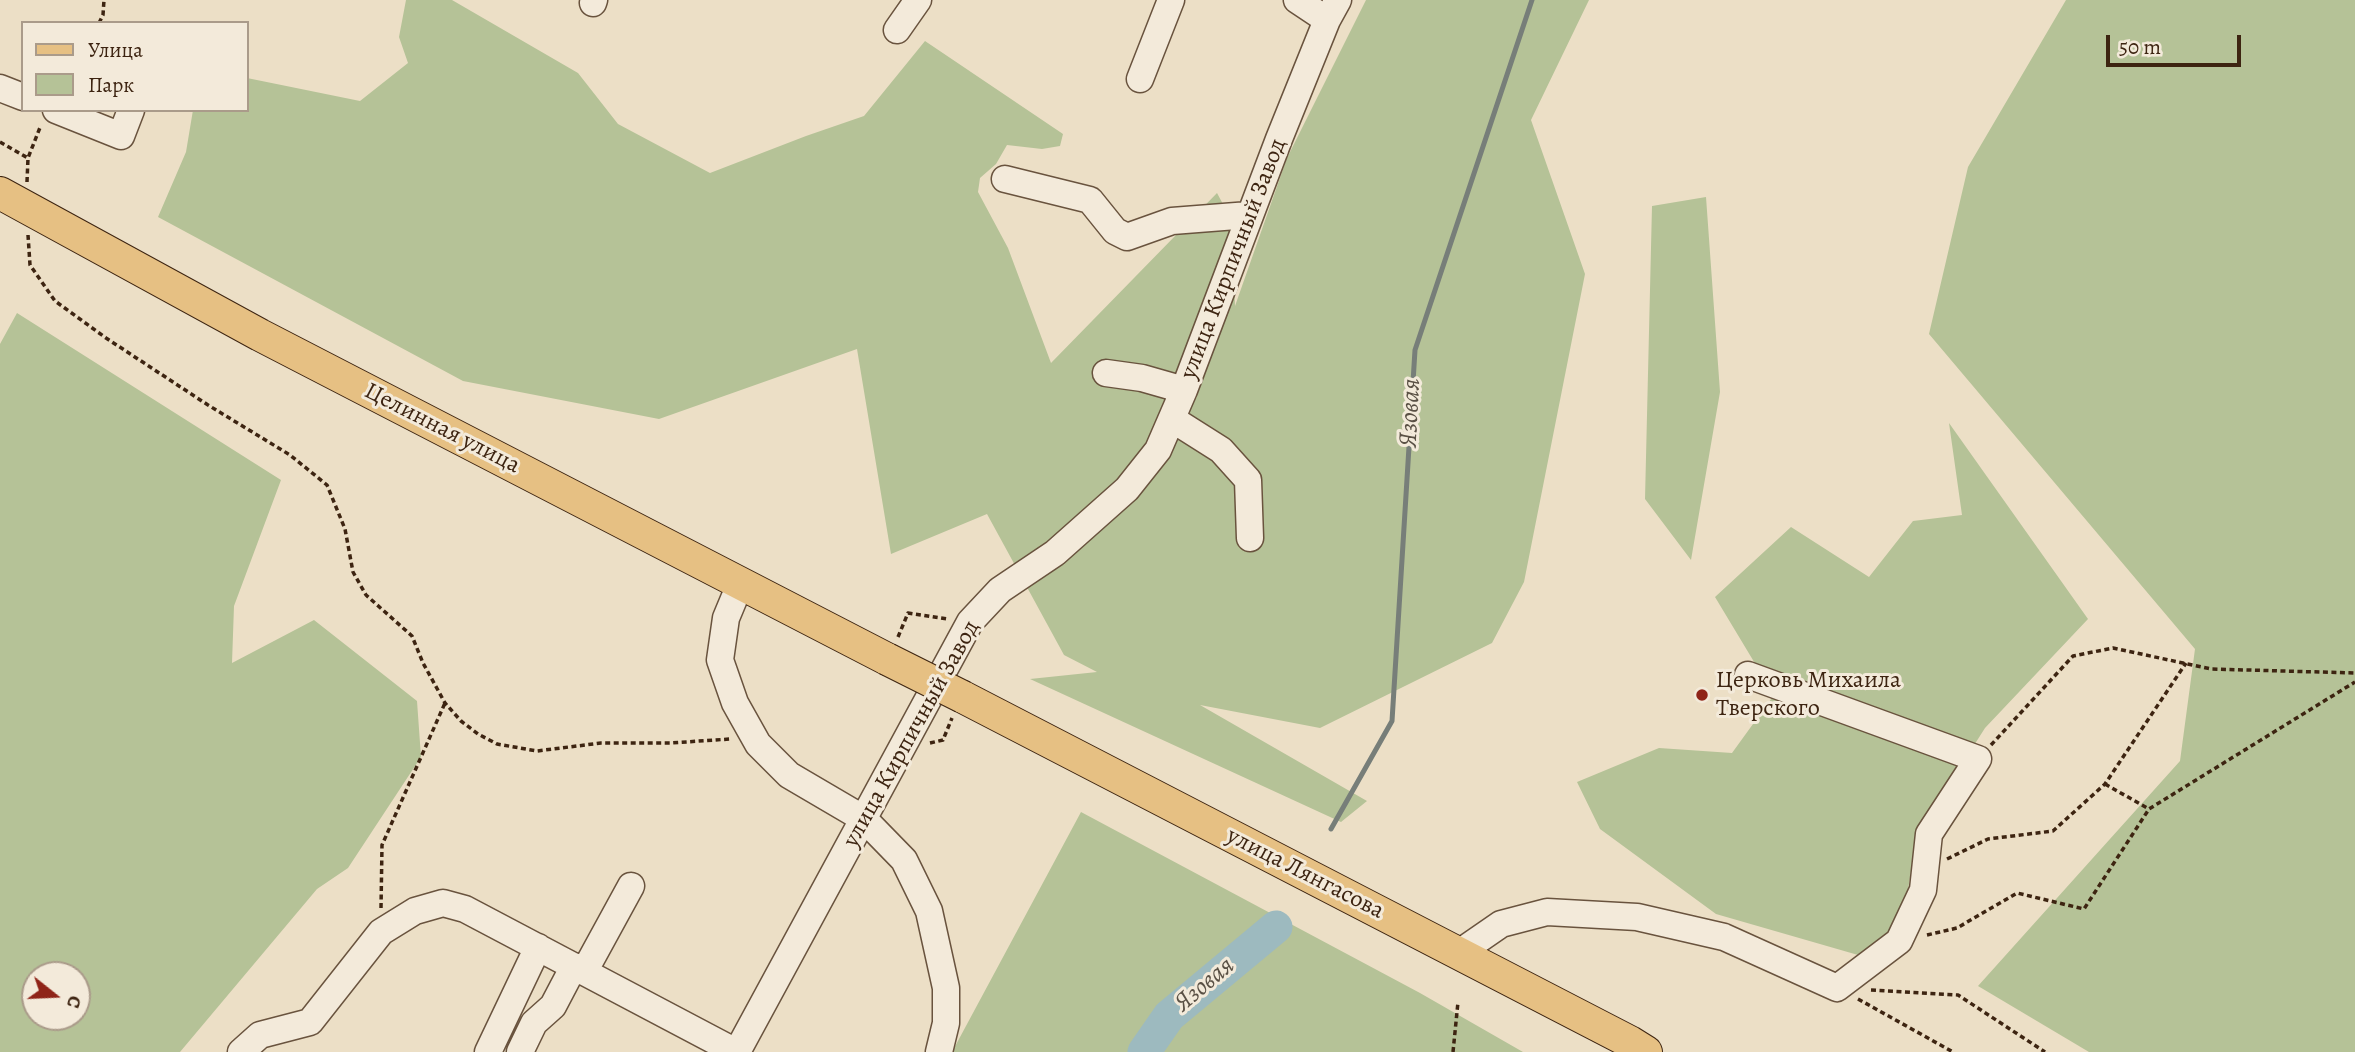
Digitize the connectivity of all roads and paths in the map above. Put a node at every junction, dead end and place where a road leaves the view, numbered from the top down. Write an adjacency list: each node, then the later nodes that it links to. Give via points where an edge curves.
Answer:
1 (104, 0): 6 (path)
2 (918, 0): 7 (street)
3 (1171, 0): 8 (street)
4 (1297, 0): 5 (street)
5 (1333, 10): 16 (street, улица Кирпичный Завод)
6 (100, 21)
7 (897, 30)
8 (1140, 79)
9 (0, 88): 10 (street)
10 (21, 96)
11 (130, 112): 12 (street, via 121,136)
12 (49, 116): 13 (path, via 28,158)
13 (0, 142)
14 (1005, 179): 16 (street, via 1090,200 1115,231 1127,237 1172,221)
15 (0, 193): 22 (main road, Целинная улица, via 272,341)
16 (1249, 215): 19 (street, улица Кирпичный Завод)
17 (30, 265): 29 (path, via 55,301 290,455 327,485 345,529 354,572 366,595 412,636)
18 (1106, 373): 19 (street)
19 (1184, 390): 20 (street, улица Кирпичный Завод)
20 (1172, 419): 21 (street, via 1221,450 1248,480); 23 (street, улица Кирпичный Завод, via 1158,450 1127,489 1055,553 1000,590)
21 (1250, 538)
22 (741, 582): 24 (main road, Целинная улица); 30 (street, via 726,618 720,660 735,703)
23 (970, 622): 24 (path, via 908,613); 34 (street, улица Кирпичный Завод)
24 (892, 650): 40 (main road, улица Лянгасова, bridge, via 962,697)
25 (2186, 663): 26 (path, via 2211,668); 31 (path, via 2113,648 2073,656); 32 (path)
26 (2355, 673)
27 (1748, 675): 31 (street)
28 (2355, 682): 33 (path)
29 (445, 703): 30 (path, via 497,744 537,751 601,743 735,738); 37 (path, via 382,845)
30 (758, 744): 34 (street, via 789,775)
31 (1978, 759): 36 (street, via 1929,834)
32 (2105, 784): 33 (path); 36 (path, via 2053,831 1988,839 1940,862)
33 (2149, 809): 38 (path, via 2084,909 2017,893 1957,928)
34 (864, 819): 47 (street, улица Кирпичный Завод); 48 (street, via 904,860 929,911 946,988 946,1023)
35 (631, 886): 41 (street)
36 (1923, 890): 38 (street)
37 (381, 932): 39 (street, via 415,911 443,903 466,909); 44 (street, via 310,1022 260,1035)
38 (1899, 940): 42 (street)
39 (538, 947): 41 (street); 45 (street)
40 (1459, 953): 42 (street, via 1501,924 1547,912 1637,917 1724,937); 50 (main road, улица Лянгасова)
41 (579, 969): 46 (street, via 553,1006 534,1023); 47 (street)
42 (1837, 988): 51 (path); 52 (path, via 1958,995)
43 (1458, 1002): 49 (path)
44 (241, 1052)
45 (488, 1052)
46 (520, 1052)
47 (737, 1052)
48 (939, 1052)
49 (1453, 1052)
50 (1646, 1052)
51 (1954, 1052)
52 (2045, 1052)

